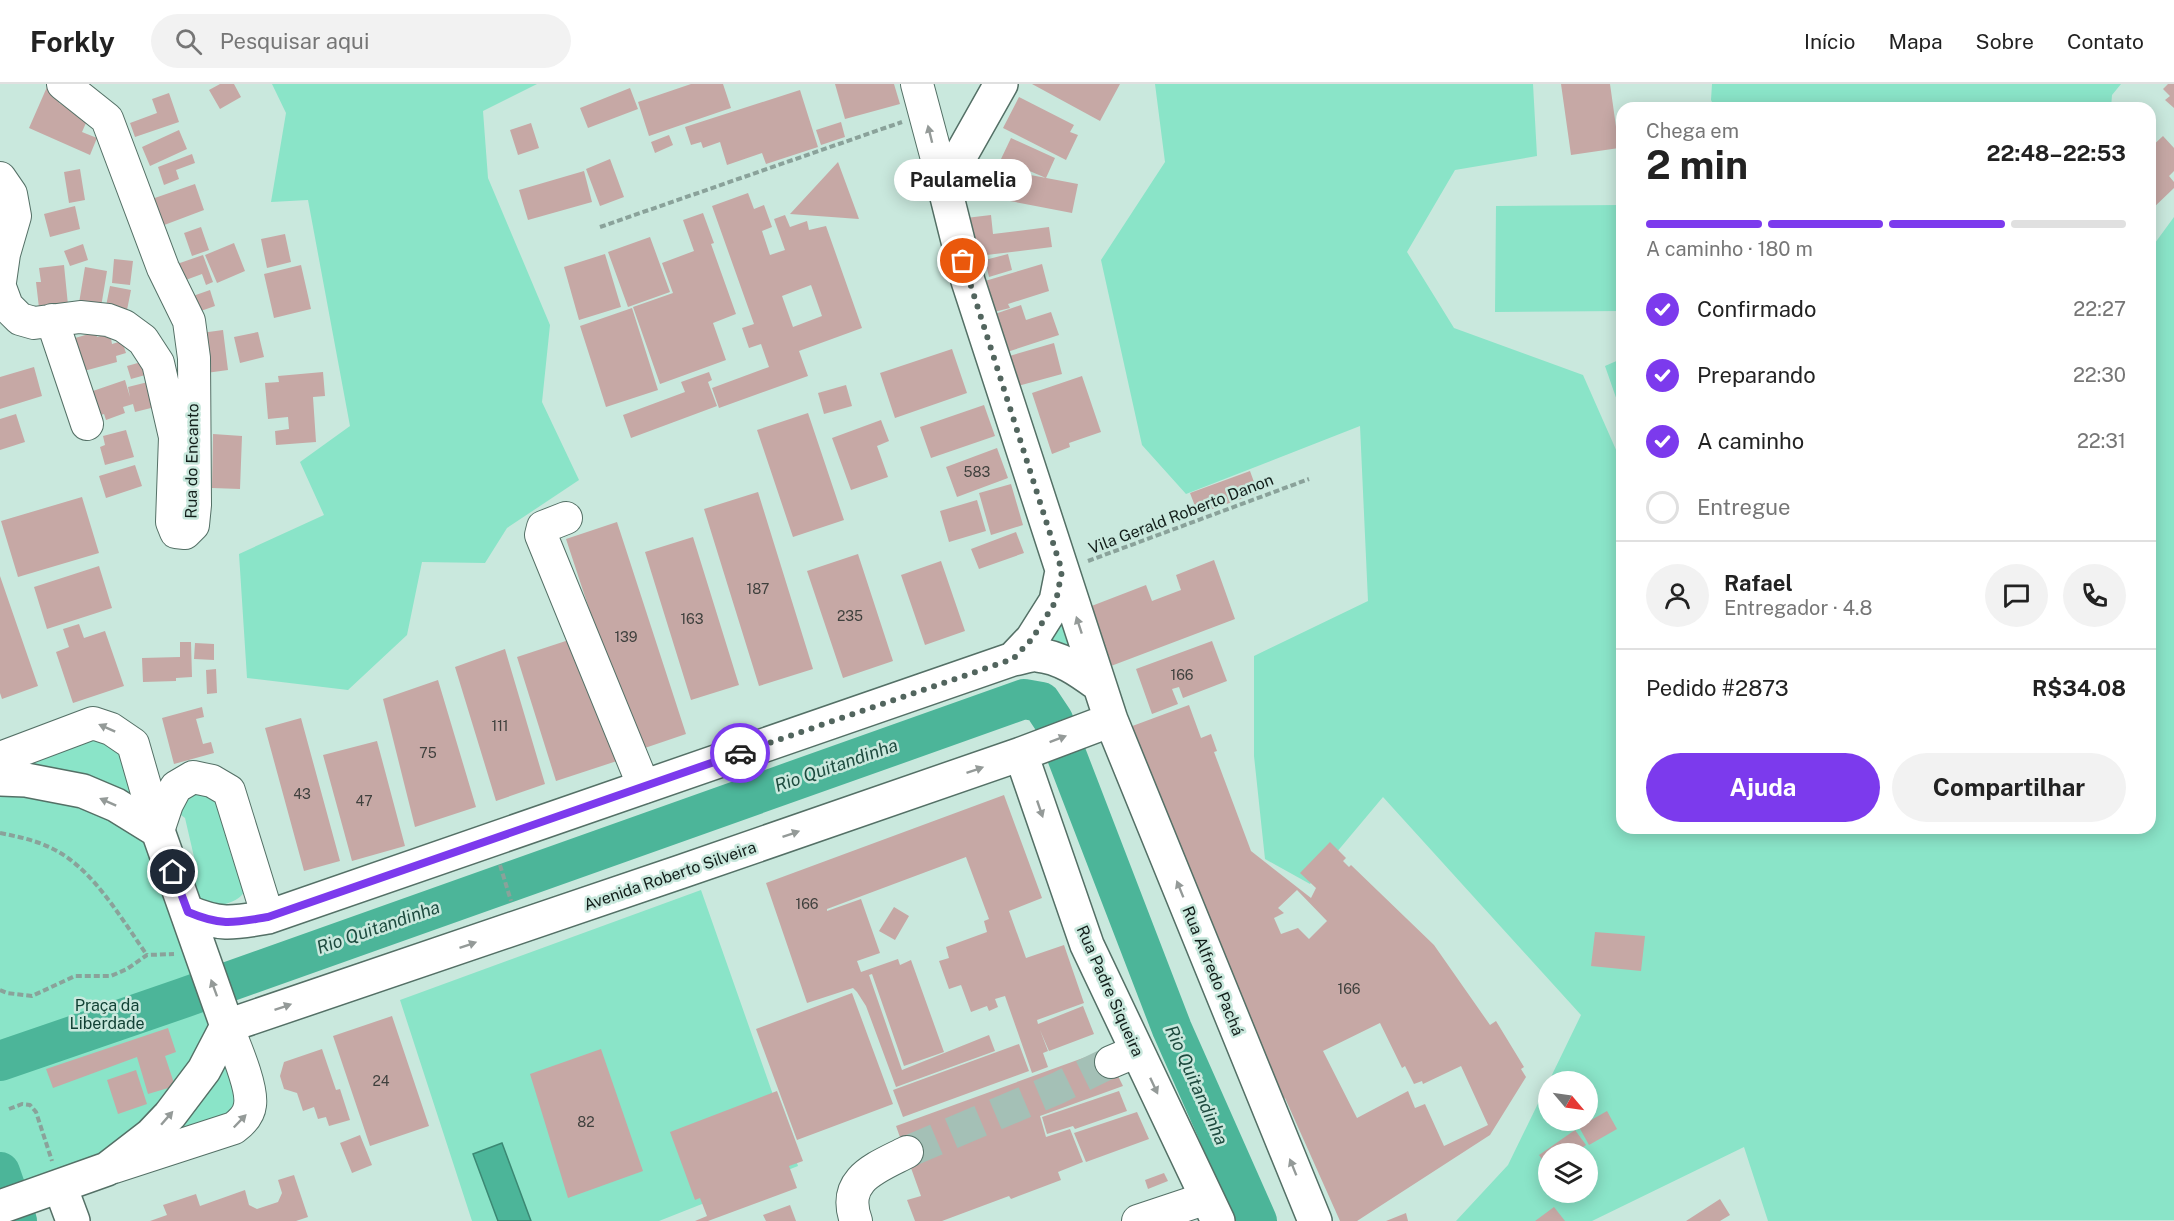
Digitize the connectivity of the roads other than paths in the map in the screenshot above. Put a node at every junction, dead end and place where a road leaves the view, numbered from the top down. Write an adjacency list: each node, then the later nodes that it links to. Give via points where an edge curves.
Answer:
1 (63, 84): 8 (street, Rua do Encanto, via 107,119 163,268 189,321 194,358 195,505 193,525 185,533 176,532 172,522 175,437 158,363 143,340 124,326 80,317)
2 (917, 84): 5 (street, one-way to 2)
3 (1001, 84): 5 (main road)
4 (0, 178): 6 (street, via 11,194 15,216)
5 (944, 185): 11 (main road, Rua Alfredo Pachá, via 968,281)
6 (0, 282)
7 (0, 287): 8 (street, Rua do Encanto, via 7,306 20,319 34,323)
8 (52, 320): 9 (street)
9 (87, 424)
10 (566, 518): 18 (street, via 543,527 541,535)
11 (1062, 571): 12 (main road, via 1056,601 1032,639); 13 (main road, Rua Alfredo Pachá, one-way to 11)
12 (1013, 659): 13 (main road, via 1036,654 1055,659 1078,669); 18 (main road)
13 (1099, 685): 14 (main road, Rua Alfredo Pachá)
14 (1100, 724): 15 (main road, Avenida Roberto Silveira, one-way to 14); 31 (main road, Rua Alfredo Pachá, one-way to 14)
15 (1024, 752): 22 (main road, Avenida Roberto Silveira, one-way to 15); 27 (main road, Rua Padre Siqueira, one-way to 27, via 1124,1057)
16 (0, 758): 19 (street, one-way to 16, via 133,744 111,729 93,723)
17 (0, 779): 19 (main road, one-way to 17, via 116,805 83,791)
18 (644, 787): 21 (main road)
19 (158, 831): 20 (main road); 21 (street, via 176,787 193,777 212,781 229,791)
20 (188, 912): 21 (main road, via 209,921 231,924); 22 (main road, one-way to 20, via 191,952)
21 (268, 917)
22 (227, 1026): 24 (main road, one-way to 22, via 170,1115 204,1070); 24 (street, one-way to 22, via 234,1128 244,1120 250,1106 250,1091)
23 (907, 1152): 29 (street, via 860,1180 852,1194 851,1208)
24 (107, 1169): 25 (main road)
25 (54, 1181): 26 (main road); 28 (main road)
26 (0, 1207)
27 (1212, 1210): 30 (street)
28 (73, 1221)
29 (856, 1221)
30 (1138, 1221)
31 (1315, 1221)

